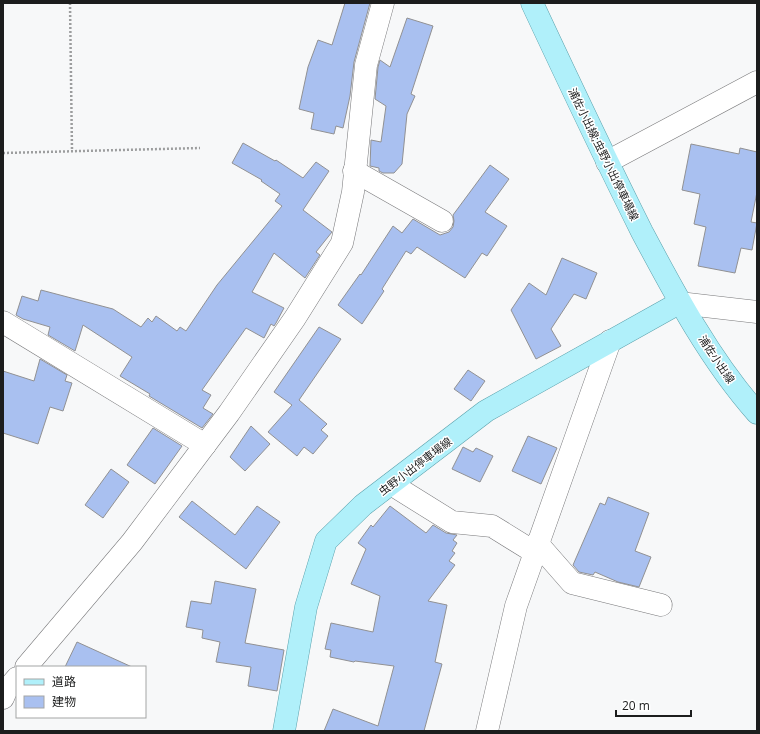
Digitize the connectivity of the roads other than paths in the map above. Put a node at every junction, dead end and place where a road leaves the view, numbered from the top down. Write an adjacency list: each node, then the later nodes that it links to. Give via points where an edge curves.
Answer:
1 (383, 3): 5 (street, via 366,65)
2 (532, 3): 4 (main road, 浦佐小出線;虫野小出停車場線)
3 (757, 82): 4 (street)
4 (606, 162): 7 (main road, 浦佐小出線;虫野小出停車場線)
5 (354, 171): 6 (street); 12 (street, via 353,192 342,243 295,318)
6 (442, 221)
7 (679, 302): 8 (street); 10 (main road, 虫野小出停車場線); 11 (main road, 浦佐小出線, via 741,395)
8 (757, 312)
9 (3, 322): 12 (street)
10 (610, 341): 13 (main road, 虫野小出停車場線, via 486,411); 14 (street)
11 (757, 413)
12 (205, 445): 16 (street, via 132,542)
13 (391, 484): 14 (street, via 452,522 492,526); 19 (main road, 虫野小出停車場線, via 363,505 326,541 306,607)
14 (536, 547): 15 (street, via 572,583); 20 (street, via 516,606)
15 (661, 605)
16 (27, 666)
17 (16, 679): 18 (street)
18 (3, 698)
19 (284, 731)
20 (487, 731)

